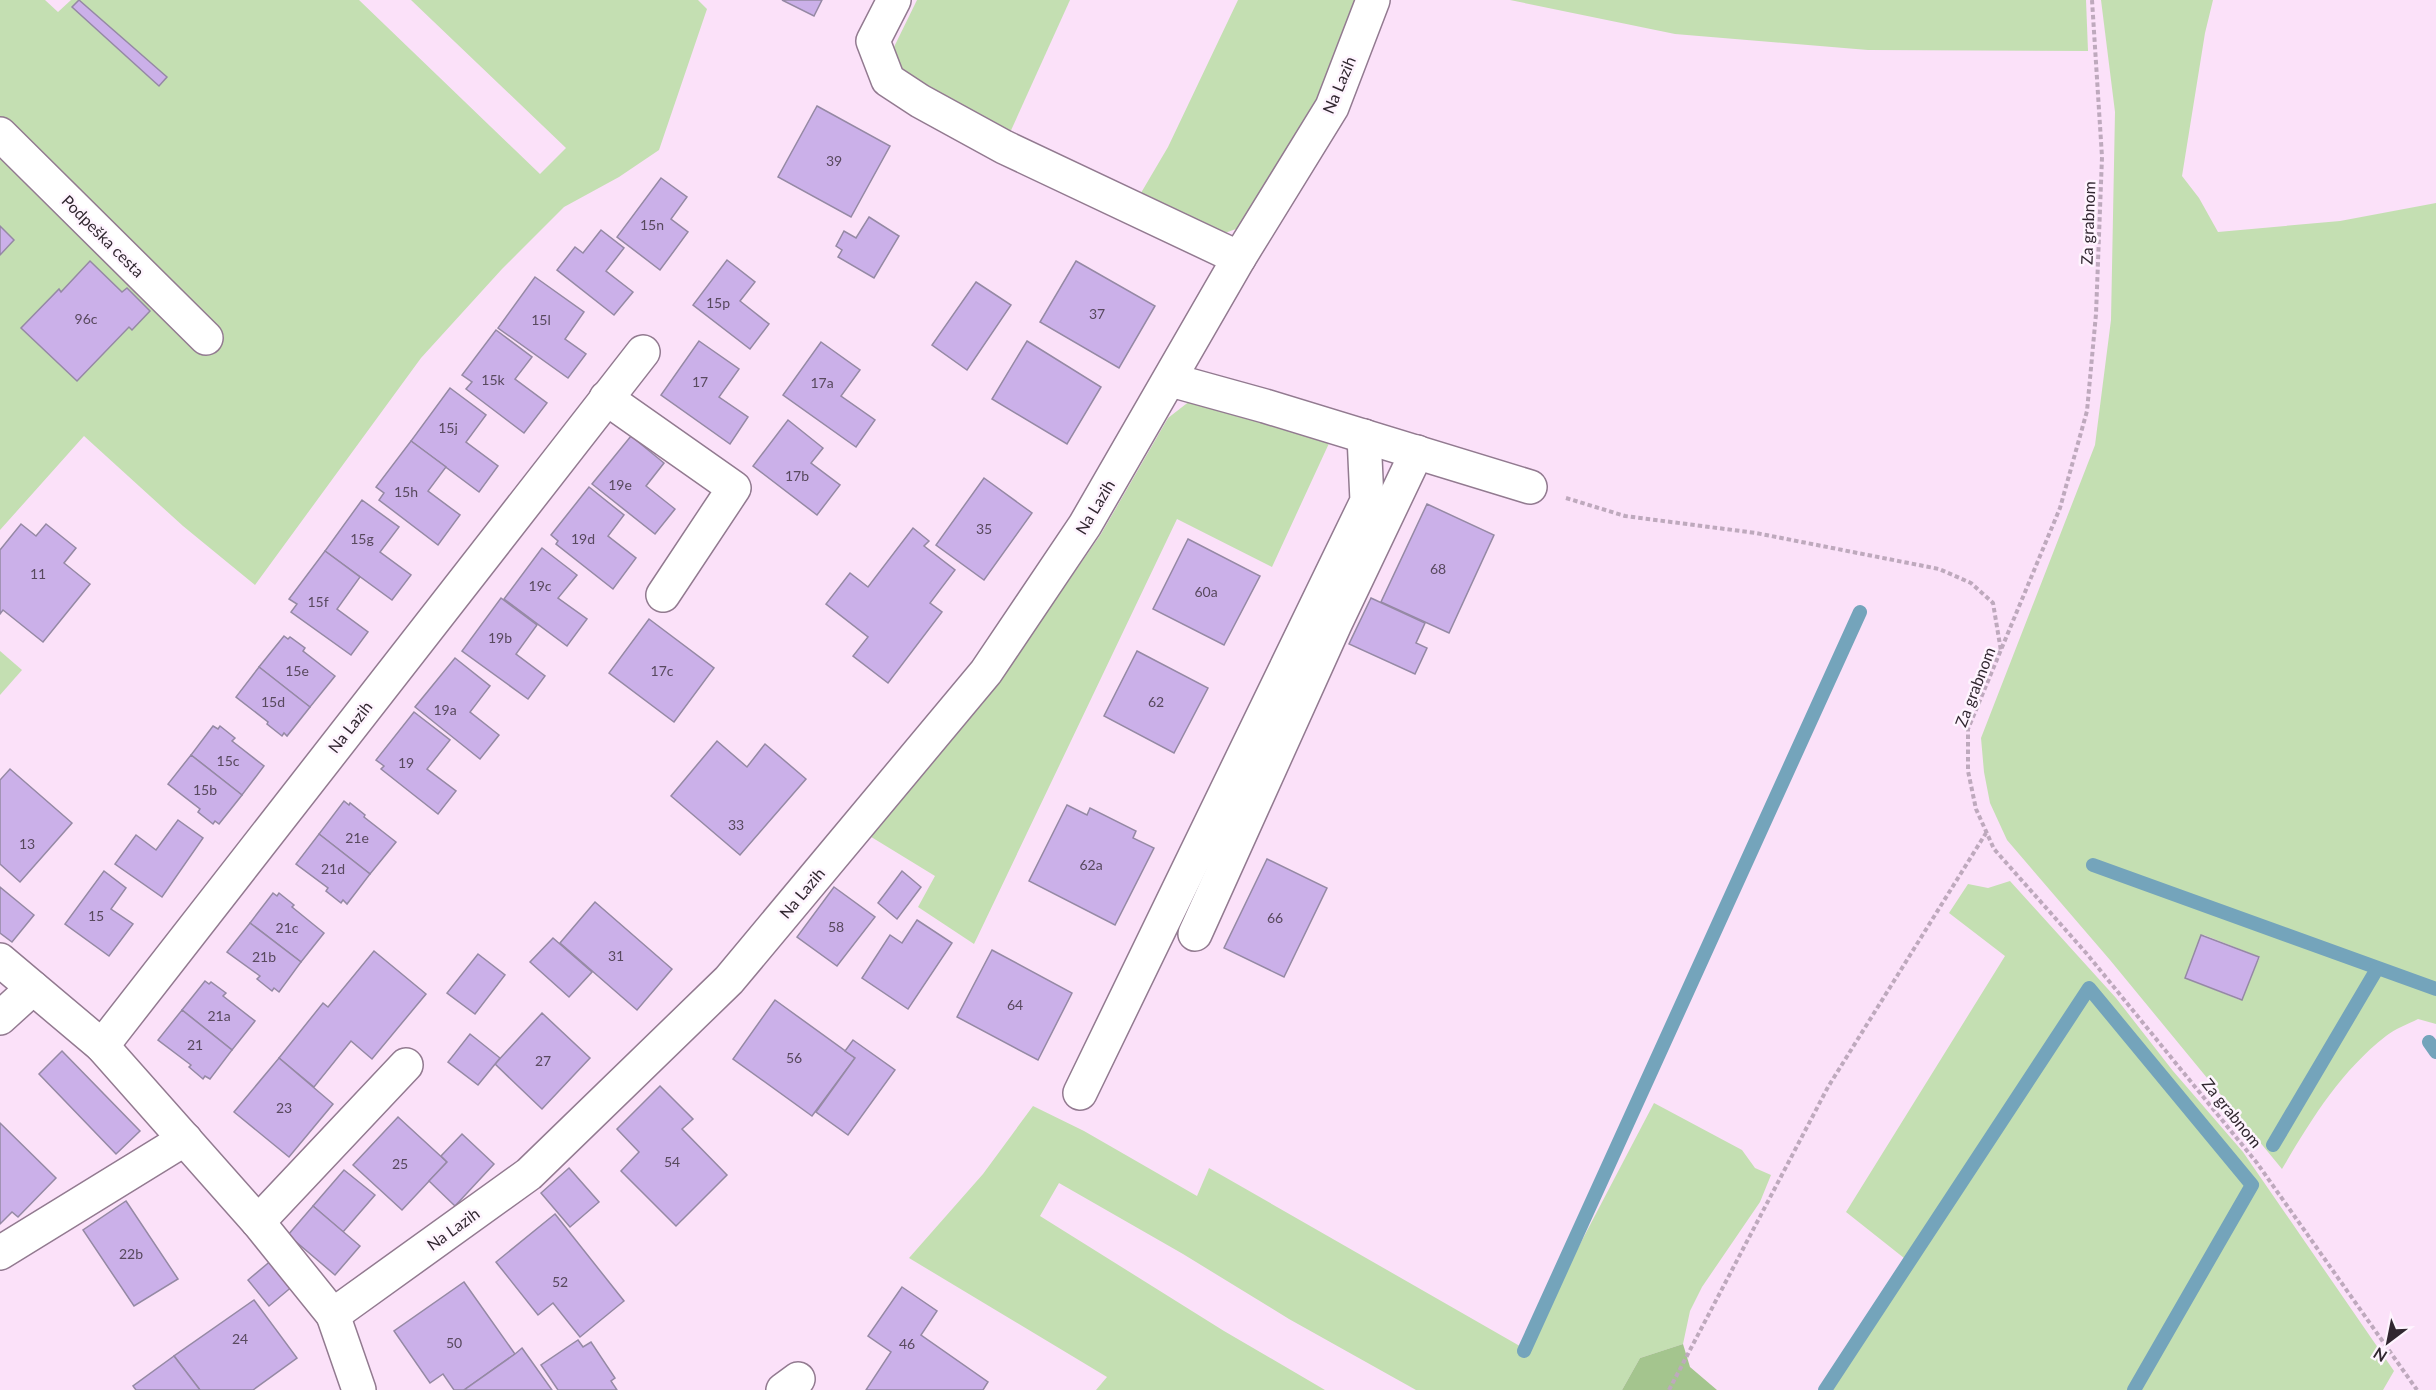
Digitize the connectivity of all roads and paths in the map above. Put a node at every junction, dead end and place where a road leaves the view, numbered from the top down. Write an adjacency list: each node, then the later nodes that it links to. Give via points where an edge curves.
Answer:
1 (894, 0): 5 (street, via 873,41 888,80 1004,147)
2 (1373, 0): 5 (street, Na Lazih, via 1332,107)
3 (2092, 0): 14 (path, Za grabnom, via 2102,157 2096,314 2087,411 2060,508)
4 (0, 134): 6 (street, Podpeška cesta)
5 (1239, 258): 8 (street, Na Lazih)
6 (206, 338)
7 (643, 352): 9 (street, Na Lazih)
8 (1171, 380): 10 (street); 26 (street, Na Lazih, via 1085,525 986,672 729,980 529,1174)
9 (606, 398): 13 (street, via 734,488); 20 (street, Na Lazih)
10 (1364, 436): 11 (street); 22 (street, via 1367,501)
11 (1417, 452): 12 (street); 16 (street)
12 (1530, 487): 14 (path, via 1624,516 1756,533 1939,569 1971,583 1993,603)
13 (663, 595)
14 (2001, 653): 15 (path, Za grabnom, via 1968,729 1968,771)
15 (1986, 833): 28 (path, via 1828,1087); 29 (path, Za grabnom, via 1994,849 2258,1163)
16 (1195, 934)
17 (0, 960): 18 (street)
18 (33, 988): 19 (street); 20 (street)
19 (0, 1018)
20 (102, 1046): 23 (street)
21 (406, 1065): 24 (street)
22 (1080, 1093)
23 (184, 1139): 24 (street); 25 (street)
24 (258, 1222): 26 (street)
25 (0, 1253)
26 (333, 1316): 27 (street)
27 (359, 1390)
28 (1669, 1390)
29 (2417, 1390)

